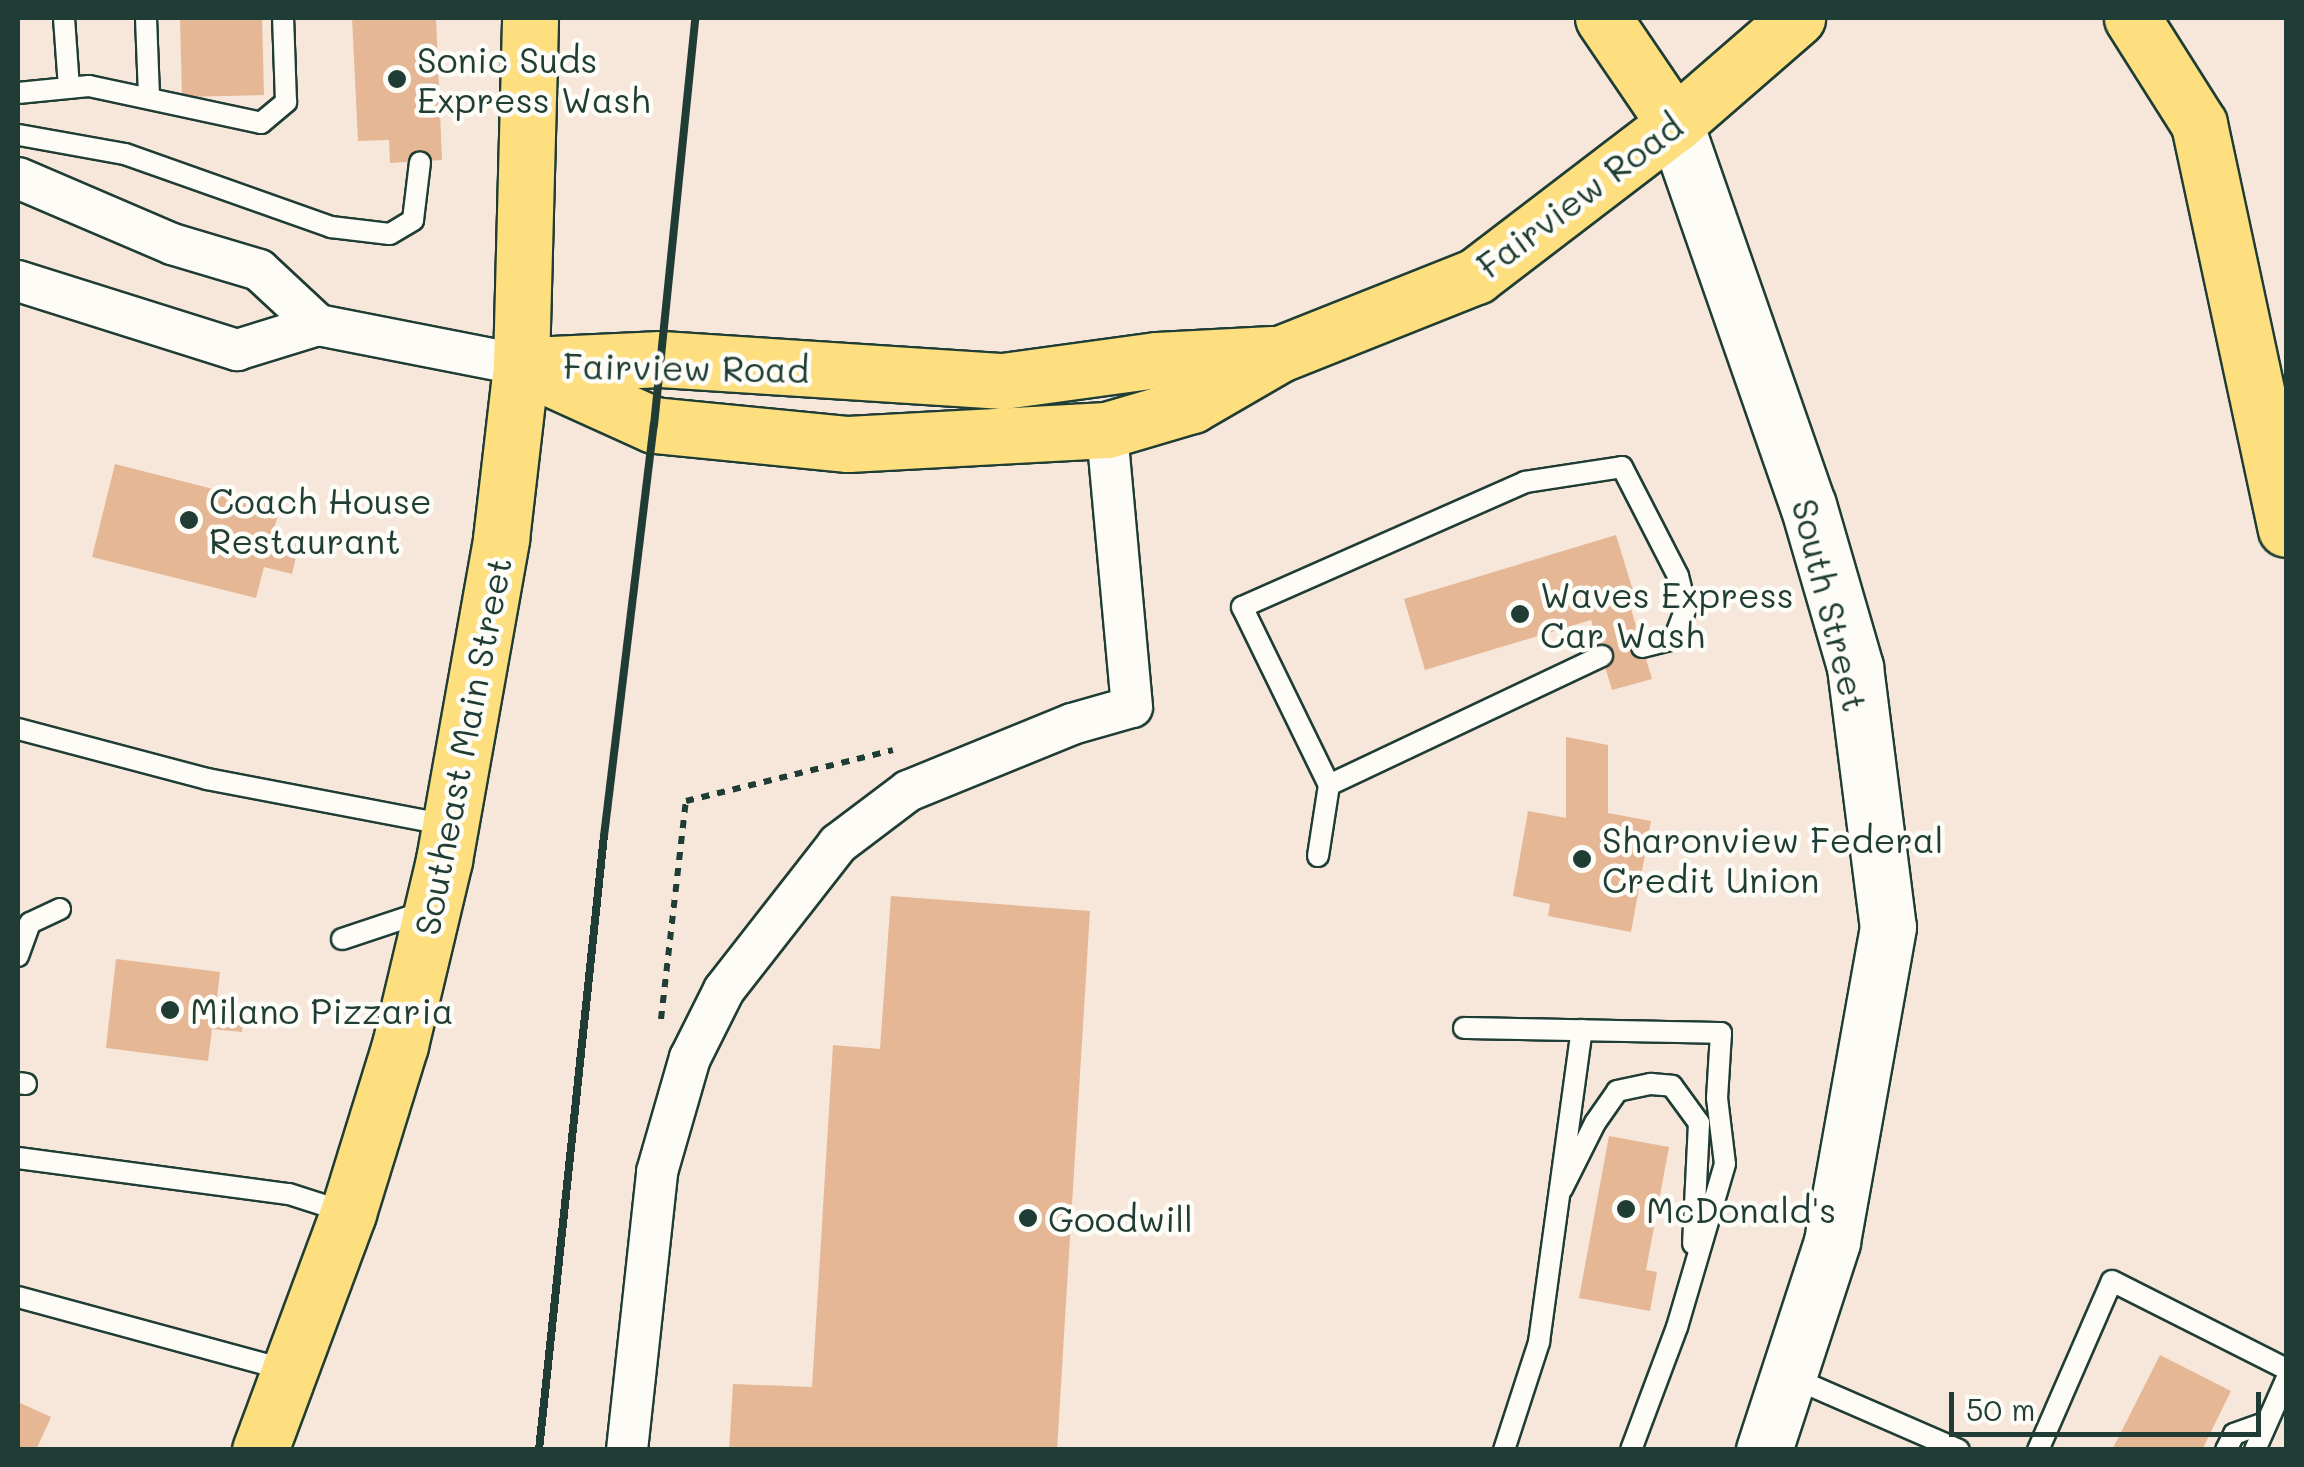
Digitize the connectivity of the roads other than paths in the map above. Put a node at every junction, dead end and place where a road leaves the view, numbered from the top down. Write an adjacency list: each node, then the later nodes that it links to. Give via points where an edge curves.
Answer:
1 (64, 18): 8 (lane)
2 (146, 18): 10 (lane)
3 (283, 18): 10 (lane, via 286,102 261,123)
4 (530, 18): 18 (main road, Southeast Main Street)
5 (1603, 18): 11 (main road)
6 (1797, 18): 11 (main road, Fairview Road)
7 (2132, 18): 20 (main road, via 2199,124)
8 (69, 88): 9 (lane); 10 (lane)
9 (18, 93)
10 (149, 97)
11 (1676, 124): 17 (main road, Fairview Road, via 1476,276); 40 (street, South Street, via 1808,505 1854,667 1888,926 1832,1242)
12 (18, 133): 13 (lane, via 125,154 331,227 390,234 413,220)
13 (420, 162)
14 (18, 178): 16 (street, via 172,244 259,270)
15 (18, 282): 16 (street, via 237,350)
16 (318, 326): 18 (street)
17 (1280, 354): 18 (main road, Fairview Road, via 1157,360 1003,380 661,359); 19 (main road, Fairview Road, via 1192,406)
18 (521, 365): 19 (main road, Fairview Road, via 654,425 848,444); 25 (main road, Southeast Main Street, via 502,539)
19 (1107, 430): 44 (street, via 1132,707 1072,724 908,791 838,844 724,990 690,1058 657,1172)
20 (2286, 529)
21 (1642, 647): 24 (lane, via 1674,639 1686,608 1678,576 1622,467 1525,482 1242,607)
22 (1602, 656): 24 (lane)
23 (18, 729): 25 (lane, via 207,779)
24 (1329, 785): 26 (lane)
25 (451, 825): 27 (main road, Southeast Main Street)
26 (1318, 856)
27 (433, 908): 29 (lane); 35 (main road, Southeast Main Street)
28 (60, 909): 30 (lane, via 30,923)
29 (342, 939)
30 (18, 956)
31 (1464, 1028): 32 (lane)
32 (1582, 1030): 34 (lane); 36 (lane, via 1720,1034 1717,1098 1725,1164)
33 (18, 1158): 35 (lane, via 268,1191)
34 (1556, 1198): 36 (lane, via 1617,1091 1672,1086 1699,1123); 45 (lane, via 1539,1342)
35 (348, 1213): 39 (main road, Southeast Main Street)
36 (1692, 1276): 46 (lane)
37 (18, 1297): 39 (lane)
38 (2286, 1369): 49 (lane, via 2112,1281)
39 (290, 1371): 43 (main road, Southeast Main Street)
40 (1788, 1376): 47 (street, South Street); 48 (lane)
41 (2286, 1380): 42 (lane)
42 (2267, 1422): 50 (lane, via 2234,1434); 51 (lane)
43 (260, 1450)
44 (627, 1450)
45 (1504, 1450)
46 (1631, 1450)
47 (1764, 1450)
48 (1959, 1450)
49 (2038, 1450)
50 (2226, 1450)
51 (2255, 1450)

